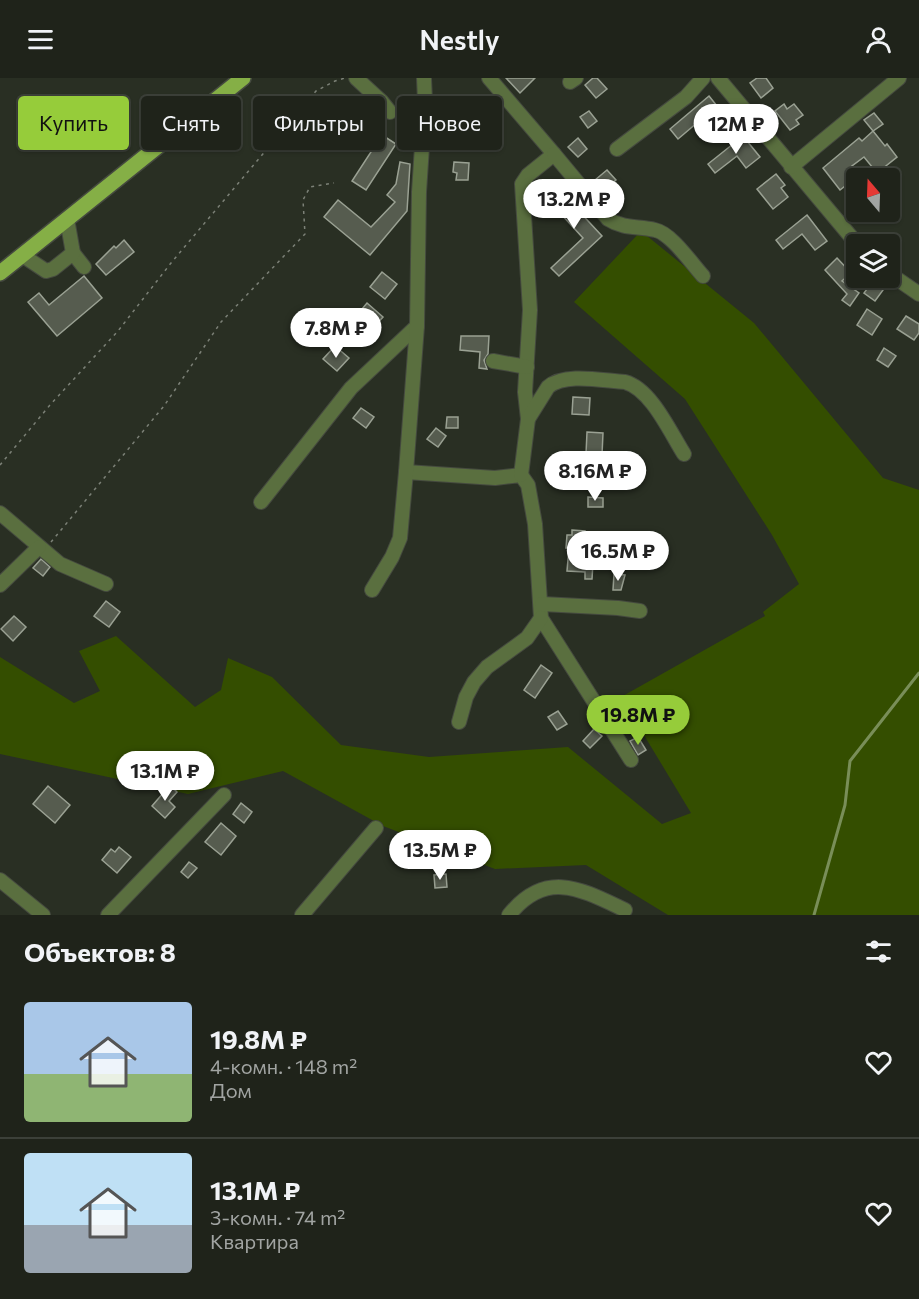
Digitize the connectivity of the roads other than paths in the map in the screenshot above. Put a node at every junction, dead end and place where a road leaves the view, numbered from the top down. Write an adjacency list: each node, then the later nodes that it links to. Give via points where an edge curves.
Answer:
1 (243, 78): 12 (main road)
2 (356, 78): 8 (street)
3 (424, 78): 21 (street)
4 (489, 78): 10 (street)
5 (703, 78): 9 (street, via 686,97)
6 (718, 78): 11 (street)
7 (899, 78): 11 (street)
8 (390, 112)
9 (617, 149)
10 (554, 154): 18 (street, via 608,219 618,226 656,230 669,238); 23 (street, via 522,184 530,310)
11 (791, 167): 13 (street)
12 (67, 219): 14 (street); 15 (main road)
13 (848, 234)
14 (73, 253): 15 (street, via 46,272); 16 (street)
15 (22, 255): 17 (main road)
16 (84, 267)
17 (0, 273)
18 (703, 276)
19 (900, 281): 20 (street)
20 (919, 294)
21 (417, 326): 26 (street); 28 (street, via 351,388)
22 (493, 361): 23 (street)
23 (526, 367): 24 (street)
24 (528, 419): 25 (street, via 548,387 559,380 634,384 642,390); 27 (street)
25 (684, 454)
26 (406, 472): 27 (street, via 495,478); 33 (street, via 400,538)
27 (520, 475): 34 (street, via 528,485 532,503)
28 (261, 502)
29 (0, 513): 30 (street)
30 (41, 549): 31 (street, via 60,564); 32 (street)
31 (106, 584)
32 (0, 585)
33 (372, 590)
34 (541, 611): 35 (street); 36 (street, via 527,638 487,667 474,682); 37 (street)
35 (640, 611)
36 (459, 722)
37 (631, 760)
38 (224, 795): 43 (street)
39 (376, 828): 44 (street)
40 (0, 880): 42 (street)
41 (625, 910): 45 (street, via 580,889 557,885 535,891)
42 (43, 915)
43 (108, 915)
44 (302, 915)
45 (509, 915)

